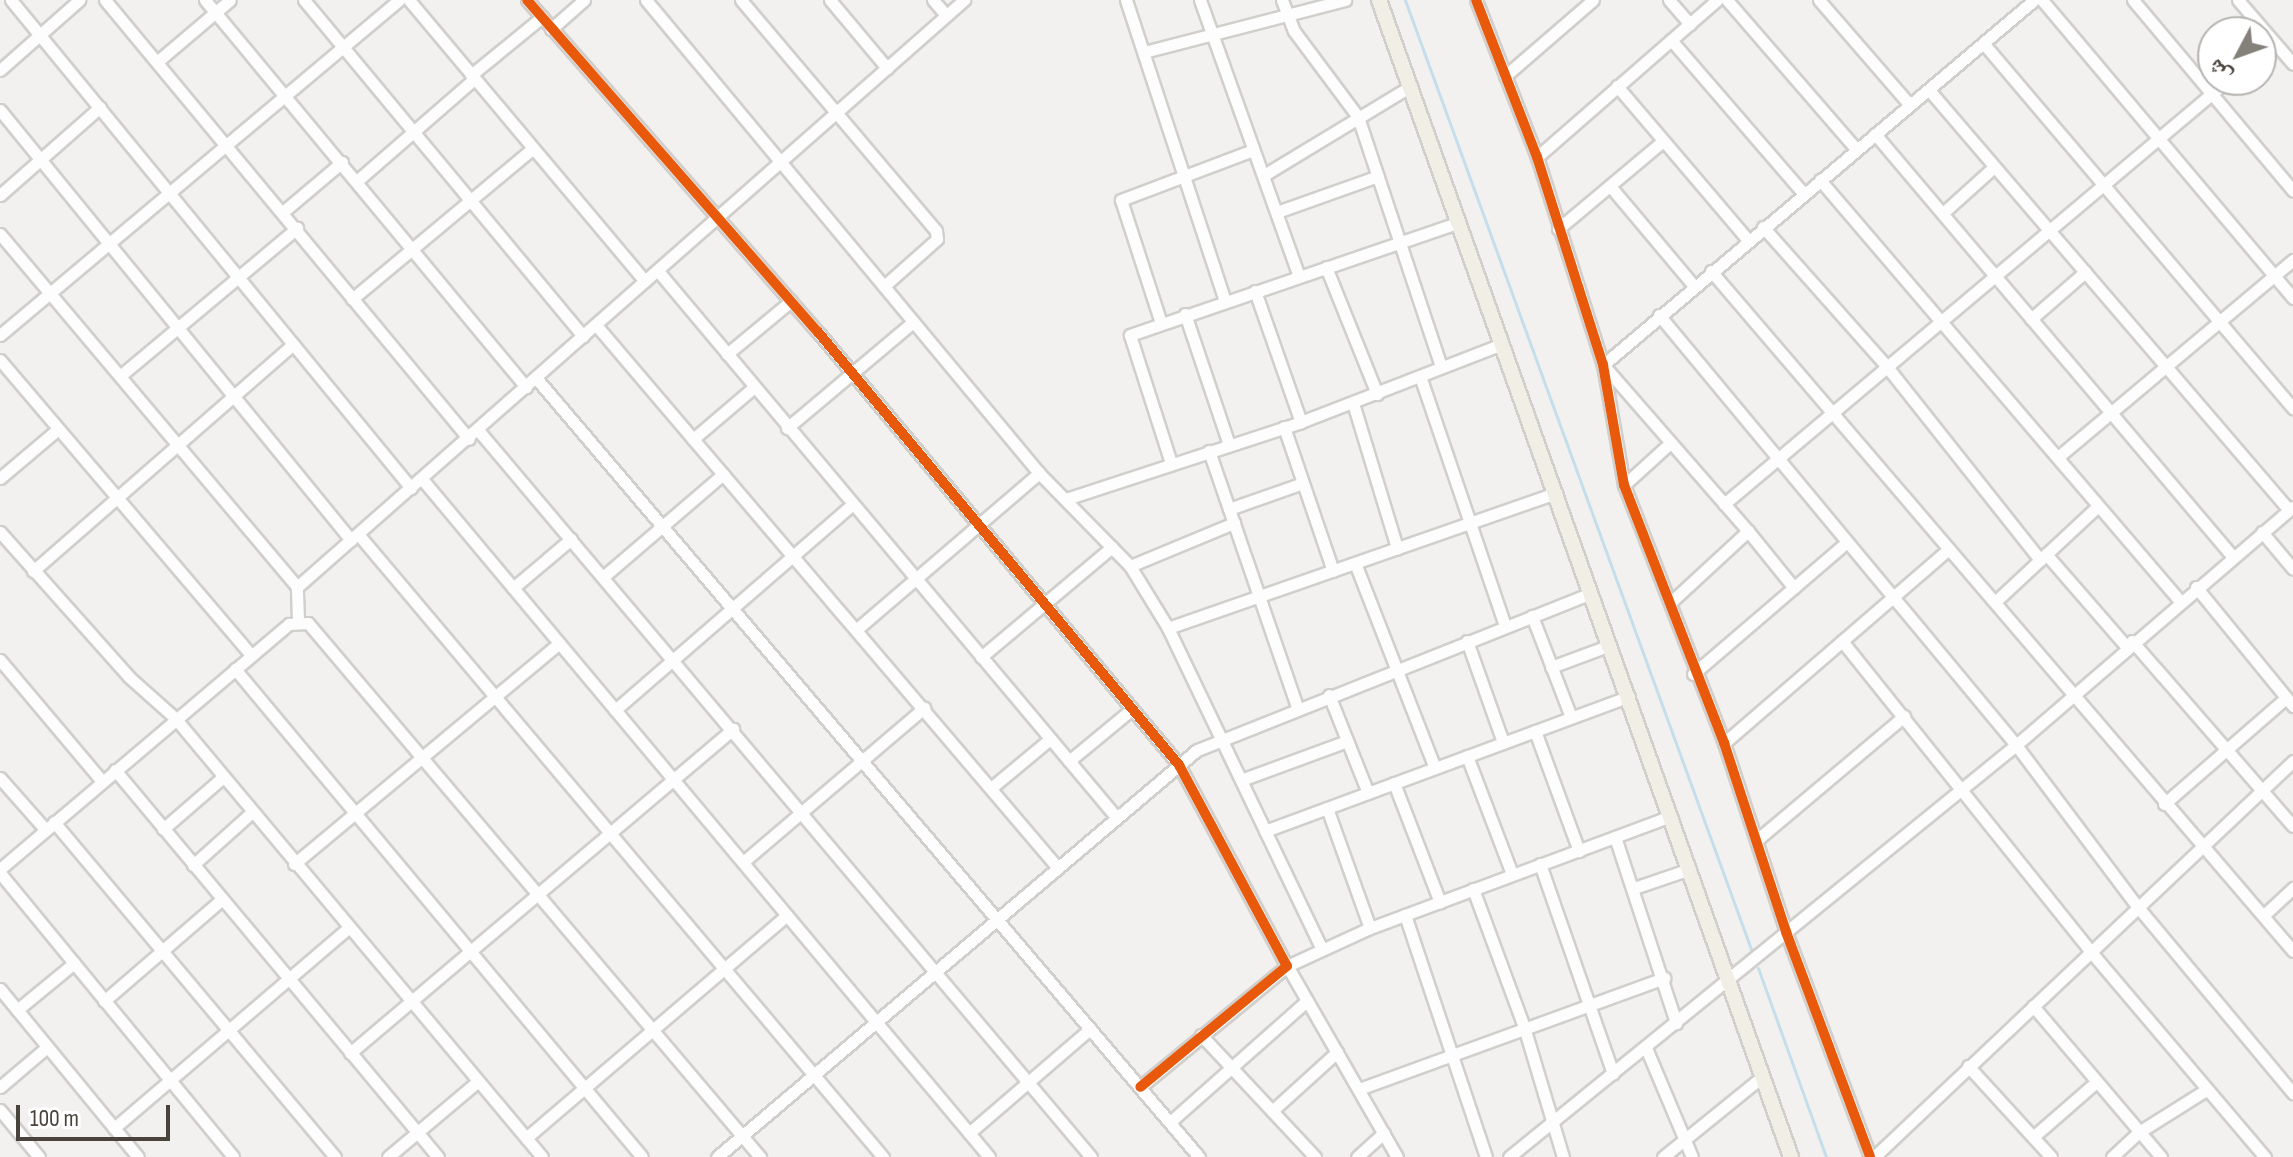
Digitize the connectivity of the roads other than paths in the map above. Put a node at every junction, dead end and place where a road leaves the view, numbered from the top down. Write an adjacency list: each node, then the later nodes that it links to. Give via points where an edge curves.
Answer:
1 (11, 0): 38 (street)
2 (79, 0): 38 (street)
3 (105, 0): 45 (street)
4 (205, 0): 31 (street)
5 (230, 0): 31 (street)
6 (304, 0): 43 (street)
7 (399, 0): 43 (street)
8 (409, 0): 51 (street)
9 (527, 0): 34 (street)
10 (584, 0): 37 (street)
11 (646, 0): 74 (street)
12 (741, 0): 61 (street)
13 (830, 0): 47 (street)
14 (933, 0): 32 (street)
15 (964, 0): 32 (street)
16 (1126, 0): 44 (street)
17 (1200, 0): 39 (street)
18 (1282, 0): 35 (street)
19 (1345, 0): 35 (street)
20 (1379, 0): 52 (main road)
21 (1476, 0): 49 (street)
22 (1669, 0): 36 (street)
23 (1717, 0): 36 (street)
24 (1727, 0): 70 (street)
25 (1819, 0): 58 (street)
26 (2034, 0): 41 (street)
27 (2042, 0): 65 (street)
28 (2133, 0): 50 (street)
29 (2238, 0): 33 (street)
30 (1589, 1): 49 (street)
31 (216, 12): 45 (street); 55 (street)
32 (946, 15): 47 (street)
33 (2251, 16)
34 (542, 17): 37 (street); 51 (street)
35 (1287, 17): 39 (street); 62 (street)
36 (1690, 24): 40 (street)
37 (551, 29): 91 (street)
38 (40, 34): 48 (street); 59 (street)
39 (1210, 35): 44 (street); 69 (street)
40 (1671, 40): 53 (street); 85 (street)
41 (1984, 44): 54 (street); 81 (street)
42 (2277, 46): 46 (street)
43 (341, 47): 55 (street); 63 (street)
44 (1144, 52): 76 (street)
45 (158, 61): 67 (street)
46 (2293, 64)
47 (887, 68): 61 (street)
48 (0, 70)
49 (1505, 76): 71 (street)
50 (2197, 76)
51 (472, 77): 63 (street); 68 (street)
52 (1411, 86): 62 (street); 92 (main road)
53 (1617, 86): 66 (street); 71 (street)
54 (1929, 90): 58 (street); 75 (street)
55 (283, 96): 67 (street); 73 (street)
56 (2210, 96): 65 (street)
57 (2214, 96): 83 (street)
58 (1910, 105): 64 (street)
59 (100, 107): 72 (street); 84 (street)
60 (0, 110): 72 (street)
61 (839, 114): 74 (street); 113 (street, via 937,235)
62 (1358, 117): 77 (street); 78 (street)
63 (414, 133): 79 (street); 87 (street)
64 (1875, 134): 70 (street); 90 (street)
65 (2160, 138): 81 (street); 107 (street)
66 (1663, 141): 82 (street); 98 (street)
67 (226, 144): 84 (street); 88 (street)
68 (532, 149): 87 (street); 111 (street)
69 (1253, 150): 76 (street); 77 (street)
70 (1857, 150): 80 (street)
71 (1537, 157): 95 (street)
72 (42, 161): 86 (street); 100 (street)
73 (342, 162): 79 (street); 88 (street)
74 (779, 165): 91 (street); 113 (street)
75 (1994, 167): 90 (street); 96 (street)
76 (1184, 173): 119 (street); 124 (street, via 1124,196 1120,205)
77 (1264, 175): 89 (street)
78 (1378, 176): 89 (street); 99 (street)
79 (358, 180): 101 (street)
80 (1820, 180): 85 (street); 125 (street)
81 (2103, 185): 96 (street); 126 (street)
82 (1610, 186): 95 (street); 112 (street)
83 (2293, 191)
84 (170, 192): 100 (street); 110 (street)
85 (1804, 194): 93 (street)
86 (0, 195)
87 (470, 201): 101 (street); 130 (street)
88 (284, 211): 94 (street)
89 (1277, 212): 108 (street)
90 (1944, 212): 109 (street)
91 (718, 220): 104 (street); 118 (street)
92 (1458, 223): 99 (street); 132 (main road)
93 (1763, 227): 98 (street); 138 (street)
94 (297, 228): 110 (street); 117 (street)
95 (1558, 229): 135 (street)
96 (2051, 231): 106 (street); 109 (street)
97 (0, 234): 115 (street)
98 (1748, 240): 105 (street)
99 (1399, 242): 103 (street); 137 (street)
100 (107, 243): 115 (street); 128 (street)
101 (411, 250): 117 (street); 143 (street)
102 (2293, 260): 107 (street)
103 (1326, 267): 108 (street); 145 (street)
104 (658, 271): 111 (street); 133 (street)
105 (1711, 271): 112 (street); 149 (street)
106 (2085, 272): 122 (street); 136 (street)
107 (2274, 275): 116 (street); 126 (street)
108 (1299, 276): 114 (street)
109 (1995, 276): 122 (street); 125 (street)
110 (237, 277): 128 (street); 131 (street)
111 (645, 281): 127 (street)
112 (1693, 285): 121 (street)
113 (884, 286): 123 (street)
114 (1255, 291): 119 (street); 151 (street)
115 (50, 294): 129 (street); 140 (street)
116 (2293, 298)
117 (352, 299): 155 (street)
118 (791, 301): 133 (street); 139 (street)
119 (1225, 301): 120 (street)
120 (1185, 314): 124 (street); 159 (street)
121 (1659, 315): 135 (street); 162 (street)
122 (2031, 319): 150 (street)
123 (913, 322): 139 (street); 164 (street)
124 (1161, 323): 163 (street, via 1127,340)
125 (1942, 323): 138 (street); 161 (street)
126 (2219, 323): 136 (street); 148 (street)
127 (596, 325): 130 (street); 156 (street)
128 (176, 329): 140 (street); 146 (street)
129 (0, 335)
130 (583, 336): 142 (street)
131 (293, 344): 146 (street); 170 (street)
132 (1502, 344): 137 (street); 171 (main road)
133 (727, 354): 144 (street)
134 (0, 360): 154 (street)
135 (1603, 365): 158 (street); 169 (street)
136 (2166, 366): 150 (street); 177 (street)
137 (1441, 367): 141 (street)
138 (1888, 368): 149 (street); 193 (street)
139 (852, 373): 153 (street); 181 (street)
140 (120, 376): 157 (street)
141 (1420, 376): 145 (street); 180 (street)
142 (536, 378): 143 (street); 182 (street)
143 (526, 387): 155 (street)
144 (753, 388): 153 (street); 156 (street)
145 (1377, 394): 147 (street)
146 (233, 398): 157 (street); 186 (street)
147 (1353, 403): 151 (street); 190 (street)
148 (2293, 409)
149 (1833, 413): 162 (street); 191 (street)
150 (2109, 413): 161 (street); 194 (street)
151 (1301, 422): 152 (street)
152 (1284, 427): 159 (street); 168 (street)
153 (787, 428): 175 (street)
154 (58, 429): 166 (street); 173 (street)
155 (473, 435): 167 (street); 187 (street)
156 (693, 439): 165 (street)
157 (177, 444): 173 (street); 202 (street)
158 (1669, 444): 169 (street); 174 (street)
159 (1229, 445): 160 (street)
160 (1209, 451): 163 (street); 178 (street)
161 (2058, 457): 176 (street)
162 (1776, 459): 174 (street); 188 (street)
163 (1171, 463): 172 (street)
164 (1039, 473): 172 (street); 181 (street)
165 (723, 474): 182 (street); 192 (street)
166 (0, 478)
167 (422, 479): 170 (street); 204 (street)
168 (1303, 483): 178 (street); 199 (street)
169 (1624, 485): 211 (street)
170 (411, 488): 186 (street)
171 (1556, 493): 180 (street); 206 (main road)
172 (1066, 499): 189 (street)
173 (117, 500): 198 (street); 224 (street)
174 (1724, 504): 183 (street)
175 (852, 505): 192 (street); 201 (street)
176 (2098, 506): 193 (street); 210 (street)
177 (2291, 508): 185 (street)
178 (1229, 509): 179 (street)
179 (1234, 523): 196 (street); 207 (street)
180 (1469, 523): 190 (street); 216 (street)
181 (979, 524): 201 (street); 212 (street)
182 (663, 526): 200 (street); 213 (street)
183 (1748, 531): 205 (street); 211 (street)
184 (0, 532): 198 (street)
185 (2262, 532): 194 (street); 197 (street)
186 (355, 537): 202 (street); 235 (street)
187 (571, 539): 200 (street); 204 (street)
188 (1846, 543): 205 (street); 208 (street)
189 (1112, 547): 196 (street); 212 (street)
190 (1397, 548): 195 (street)
191 (1949, 549): 208 (street); 209 (street)
192 (791, 555): 213 (street); 218 (street)
193 (2043, 557): 209 (street); 222 (street)
194 (2233, 557): 203 (street)
195 (1355, 563): 199 (street); 229 (street)
196 (1130, 566): 217 (street)
197 (2293, 569)
198 (33, 571): 243 (street, via 129,677)
199 (1333, 571): 207 (street)
200 (603, 577): 226 (street)
201 (915, 578): 218 (street); 225 (street)
202 (297, 587): 215 (street)
203 (2196, 587): 210 (street); 236 (street)
204 (513, 588): 221 (street)
205 (1794, 588): 231 (street)
206 (1591, 593): 214 (street); 223 (main road)
207 (1259, 597): 217 (street); 237 (street)
208 (1894, 597): 220 (street); 251 (street)
209 (1996, 601): 233 (street)
210 (2180, 601): 222 (street)
211 (1671, 602): 231 (street)
212 (1045, 604): 225 (street); 239 (street)
213 (732, 607): 226 (street); 255 (street)
214 (1532, 616): 216 (street); 228 (street)
215 (298, 620): 224 (street); 254 (street, via 318,630)
216 (1505, 626): 219 (street)
217 (1168, 628): 246 (street)
218 (857, 629): 238 (street)
219 (1467, 641): 229 (street); 249 (street)
220 (1842, 641): 241 (street); 250 (street)
221 (559, 643): 235 (street); 240 (street)
222 (2129, 643): 233 (street); 252 (street)
223 (1610, 645): 228 (street); 234 (main road)
224 (251, 655): 230 (street)
225 (981, 657): 247 (street)
226 (673, 659): 240 (street); 244 (street)
227 (0, 660): 265 (street)
228 (1551, 667): 242 (street)
229 (1397, 668): 232 (street); 259 (street)
230 (235, 669): 243 (street); 275 (street)
231 (1693, 674): 250 (street)
232 (1329, 695): 237 (street); 248 (street)
233 (2073, 695): 251 (street); 271 (street)
234 (1629, 696): 242 (street); 276 (main road)
235 (495, 697): 254 (street); 282 (street)
236 (2290, 702): 252 (street)
237 (1297, 707): 246 (street)
238 (924, 708): 255 (street); 267 (street)
239 (1132, 709): 256 (street); 258 (street)
240 (615, 710): 263 (street)
241 (1904, 716): 268 (street); 284 (street)
242 (1571, 717): 245 (street)
243 (175, 718): 260 (street); 261 (street)
244 (733, 729): 263 (street); 274 (street)
245 (1535, 731): 249 (street); 286 (street)
246 (1221, 738): 258 (street); 264 (street)
247 (1050, 739): 256 (street); 267 (street)
248 (1347, 741): 264 (street); 270 (street)
249 (1503, 742): 253 (street)
250 (1724, 743): 284 (street)
251 (2016, 745): 268 (street); 301 (street)
252 (2226, 749): 269 (street); 271 (street)
253 (1467, 756): 259 (street); 294 (street)
254 (423, 758): 275 (street); 298 (street)
255 (862, 760): 274 (street); 305 (street)
256 (1069, 761): 277 (street)
257 (2293, 761): 269 (street)
258 (1179, 765): 277 (street); 315 (street)
259 (1435, 768): 266 (street)
260 (115, 770): 265 (street); 280 (street)
261 (223, 777): 273 (street); 280 (street)
262 (0, 778): 278 (street)
263 (673, 779): 282 (street); 287 (street)
264 (1241, 780): 281 (street)
265 (102, 781): 278 (street)
266 (1394, 783): 270 (street); 300 (street)
267 (991, 788): 291 (street)
268 (1962, 789): 308 (street); 313 (street)
269 (2264, 792): 279 (street); 285 (street)
270 (1368, 793): 272 (street)
271 (2164, 804): 285 (street)
272 (1327, 808): 281 (street); 307 (street)
273 (252, 812): 288 (street); 290 (street)
274 (802, 812): 287 (street); 317 (street)
275 (353, 815): 288 (street); 311 (street)
276 (1671, 816): 283 (street); 292 (main road)
277 (1117, 818): 291 (street)
278 (50, 826): 293 (street); 310 (street)
279 (2293, 826)
280 (163, 829): 290 (street)
281 (1265, 831): 309 (street)
282 (609, 832): 298 (street); 316 (street)
283 (1615, 837): 286 (street); 295 (street)
284 (1758, 839): 308 (street)
285 (2201, 847): 301 (street); 303 (street)
286 (1579, 851): 289 (street)
287 (743, 862): 304 (street)
288 (294, 864): 306 (street)
289 (1540, 864): 294 (street); 325 (street)
290 (193, 865): 299 (street)
291 (1058, 868): 305 (street)
292 (1690, 869): 295 (street); 320 (main road)
293 (0, 871): 314 (street)
294 (1512, 874): 297 (street)
295 (1634, 888): 318 (street)
296 (2293, 888): 303 (street)
297 (1473, 889): 300 (street); 330 (street)
298 (536, 892): 311 (street); 331 (street)
299 (221, 900): 310 (street); 319 (street)
300 (1440, 902): 302 (street)
301 (2137, 906): 313 (street); 354 (street)
302 (1405, 915): 307 (street); 339 (street)
303 (2264, 915): 312 (street)
304 (786, 916): 316 (street); 328 (street)
305 (997, 920): 317 (street); 332 (street)
306 (348, 928): 319 (street); 322 (street)
307 (1370, 928): 309 (street)
308 (1786, 932): 320 (street); 392 (street)
309 (1321, 948): 315 (street)
310 (161, 951): 323 (street); 333 (street)
311 (467, 951): 322 (street); 350 (street)
312 (2293, 951)
313 (2091, 952): 326 (street); 353 (street)
314 (74, 963): 323 (street); 327 (street)
315 (1287, 966): 324 (street); 334 (street)
316 (723, 967): 331 (street); 343 (street)
317 (936, 972): 328 (street); 347 (street)
318 (1664, 978): 325 (street); 329 (street)
319 (288, 980): 333 (street); 338 (street)
320 (1729, 980): 329 (street); 344 (main road)
321 (0, 989): 327 (street)
322 (409, 1000): 338 (street); 346 (street)
323 (104, 1001): 345 (street)
324 (1307, 1001): 337 (street); 341 (street)
325 (1589, 1005): 330 (street); 342 (street)
326 (2033, 1006): 340 (street); 348 (street)
327 (17, 1010): 335 (street)
328 (876, 1022): 343 (street); 362 (street)
329 (1676, 1023): 336 (street)
330 (1524, 1027): 339 (street); 358 (street)
331 (652, 1028): 350 (street); 364 (street)
332 (1090, 1029): 347 (street); 351 (street)
333 (228, 1032): 345 (street); 372 (street)
334 (1201, 1035): 341 (street); 351 (street)
335 (47, 1047): 349 (street); 359 (street)
336 (1646, 1048): 342 (street); 367 (street)
337 (1337, 1052): 352 (street); 356 (street)
338 (350, 1053): 361 (street)
339 (1452, 1053): 352 (street); 386 (street)
340 (1968, 1066): 365 (street); 392 (street)
341 (1229, 1068): 356 (street); 357 (street)
342 (1613, 1074): 358 (street)
343 (814, 1075): 364 (street); 379 (street)
344 (1763, 1076): 367 (street); 391 (main road)
345 (170, 1081): 359 (street); 371 (street)
346 (477, 1082): 361 (street); 366 (street)
347 (1028, 1082): 362 (street); 368 (street)
348 (2096, 1082): 360 (street); 365 (street)
349 (0, 1087)
350 (584, 1087): 366 (street); 376 (street)
351 (1140, 1087): 357 (street)
352 (1359, 1089): 363 (street)
353 (2206, 1090): 360 (street); 396 (street)
354 (2293, 1093)
355 (0, 1110): 369 (street)
356 (1272, 1111): 383 (street)
357 (1170, 1122): 382 (street)
358 (1551, 1125): 387 (street); 388 (street)
359 (114, 1128): 370 (street)
360 (2139, 1132): 394 (street); 395 (street)
361 (417, 1133): 373 (street); 374 (street)
362 (969, 1133): 380 (street)
363 (1384, 1133): 384 (street); 385 (street)
364 (742, 1136): 377 (street); 378 (street)
365 (2033, 1137): 393 (street)
366 (526, 1138): 375 (street)
367 (1685, 1139): 389 (street); 390 (street)
368 (1087, 1152): 381 (street)
369 (39, 1157)
370 (138, 1157)
371 (233, 1157)
372 (335, 1157)
373 (388, 1157)
374 (438, 1157)
375 (542, 1157)
376 (642, 1157)
377 (717, 1157)
378 (760, 1157)
379 (883, 1157)
380 (989, 1157)
381 (1072, 1157)
382 (1199, 1157)
383 (1315, 1157)
384 (1357, 1157)
385 (1397, 1157)
386 (1486, 1157)
387 (1509, 1157)
388 (1563, 1157)
389 (1663, 1157)
390 (1692, 1157)
391 (1791, 1157)
392 (1872, 1157)
393 (2051, 1157)
394 (2112, 1157)
395 (2161, 1157)
396 (2265, 1157)

